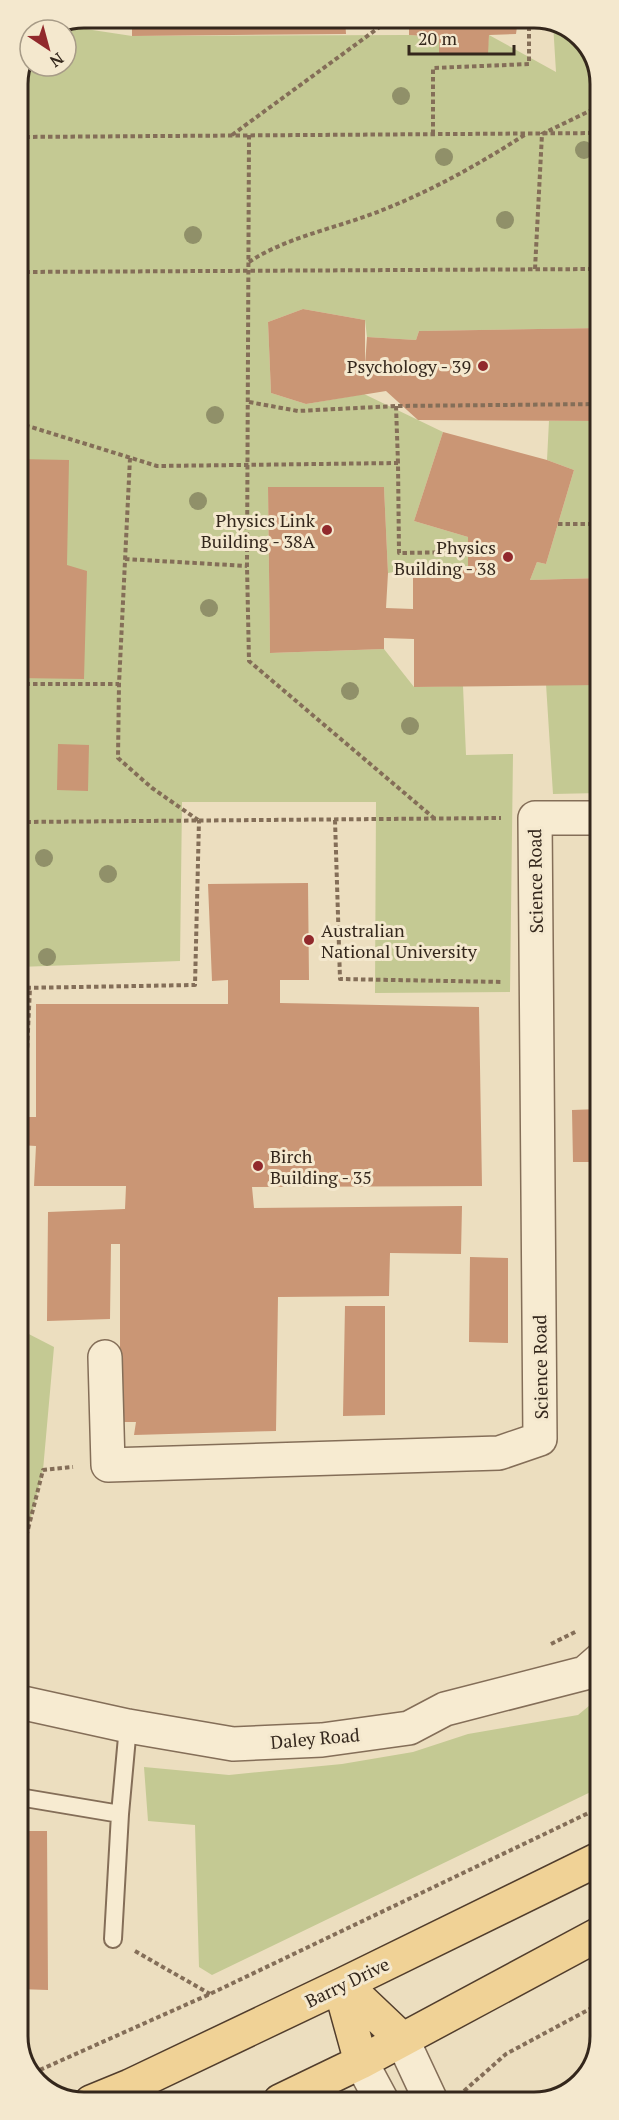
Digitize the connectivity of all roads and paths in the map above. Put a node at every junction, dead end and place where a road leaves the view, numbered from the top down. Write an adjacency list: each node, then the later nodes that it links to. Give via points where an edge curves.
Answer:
1 (377, 29): 9 (path)
2 (529, 29): 5 (path, via 529,64 433,68)
3 (591, 110): 7 (path)
4 (591, 133): 7 (path)
5 (433, 134): 6 (path); 8 (path)
6 (527, 134): 7 (path); 11 (path, via 474,167 385,210 276,248)
7 (542, 134): 12 (path)
8 (249, 135): 9 (path); 11 (path)
9 (231, 136): 10 (path)
10 (28, 137)
11 (249, 262): 14 (path)
12 (535, 269): 13 (path); 14 (path)
13 (591, 269)
14 (249, 271): 15 (path); 16 (path)
15 (28, 272)
16 (249, 402): 18 (path, via 298,411); 22 (path)
17 (591, 404): 18 (path)
18 (396, 406): 21 (path)
19 (28, 426): 20 (path)
20 (130, 458): 22 (path, via 157,466); 26 (path)
21 (398, 463): 22 (path); 25 (path, via 399,553)
22 (248, 465): 27 (path)
23 (558, 524): 24 (path)
24 (591, 524)
25 (468, 552)
26 (125, 559): 27 (path); 29 (path)
27 (247, 566): 32 (path, via 249,661)
28 (28, 684): 29 (path)
29 (119, 684): 33 (path, via 118,758 152,788)
30 (535, 818): 31 (street, Science Road); 32 (path); 36 (street, Science Road)
31 (591, 818)
32 (435, 819): 34 (path)
33 (199, 820): 34 (path); 35 (path); 37 (path, via 195,985)
34 (335, 820): 36 (path, via 340,979)
35 (28, 822)
36 (537, 983): 39 (street, Science Road, via 540,1438 499,1453 108,1465)
37 (30, 988): 38 (path)
38 (28, 1030)
39 (105, 1357)
40 (82, 1467): 41 (path, via 43,1470)
41 (28, 1529)
42 (591, 1625): 43 (path)
43 (547, 1646)
44 (591, 1667): 46 (street, Daley Road, via 585,1672 445,1709 409,1728 322,1740 234,1744)
45 (28, 1704): 46 (street, Daley Road)
46 (128, 1726): 49 (lane)
47 (28, 1799): 49 (lane)
48 (591, 1812): 54 (path)
49 (120, 1814): 52 (lane)
50 (591, 1863): 53 (main road, Barry Drive)
51 (591, 1938): 56 (main road)
52 (113, 1939): 54 (path)
53 (342, 1985): 56 (main road); 57 (main road); 60 (main road, Barry Drive)
54 (210, 1994): 58 (path)
55 (591, 2008): 59 (path, via 514,2049)
56 (402, 2039): 57 (main road); 63 (street)
57 (361, 2062): 61 (main road); 62 (street)
58 (40, 2070)
59 (478, 2080)
60 (118, 2091)
61 (300, 2091)
62 (377, 2092)
63 (427, 2092)

